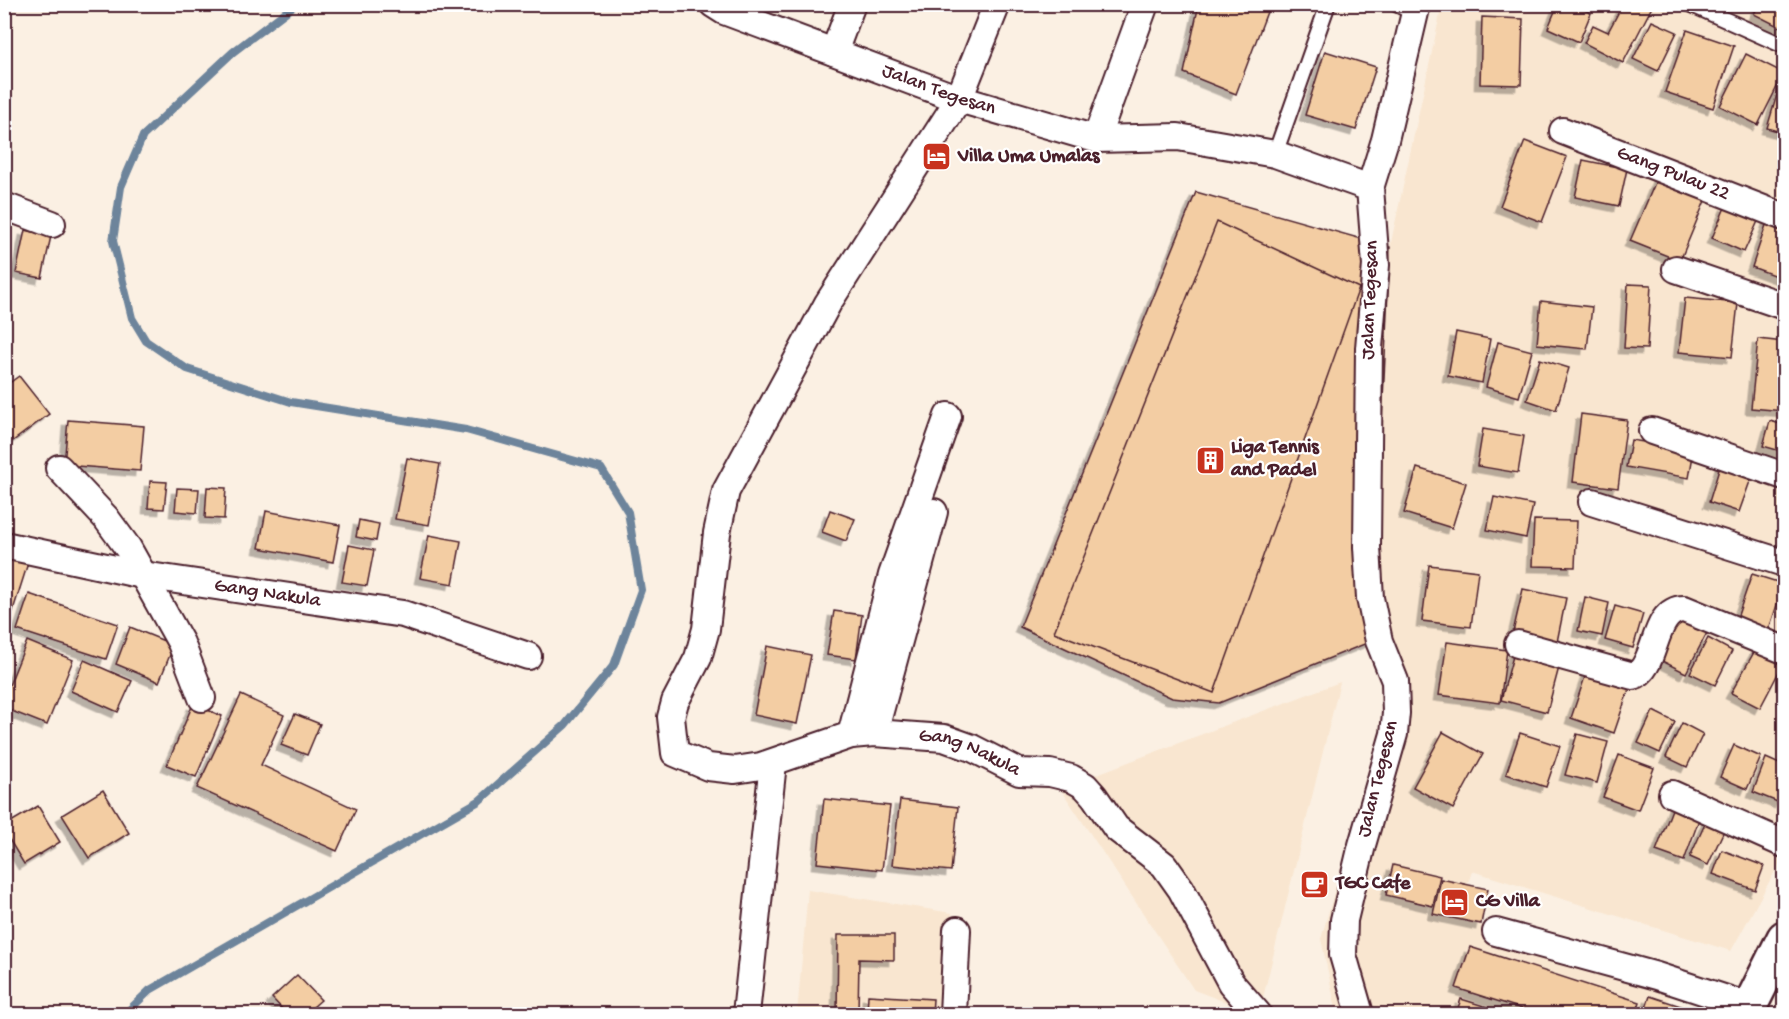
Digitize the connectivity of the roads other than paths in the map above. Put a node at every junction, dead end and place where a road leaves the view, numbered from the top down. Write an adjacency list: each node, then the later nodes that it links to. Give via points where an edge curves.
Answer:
1 (713, 4): 9 (street, Jalan Tegesan)
2 (852, 4): 9 (street)
3 (997, 4): 10 (street)
4 (1145, 4): 12 (street)
5 (1328, 4): 13 (lane)
6 (1690, 4): 8 (lane)
7 (1410, 8): 14 (street, via 1385,140)
8 (1785, 46)
9 (834, 52): 10 (street, Jalan Tegesan)
10 (959, 99): 12 (street, Jalan Tegesan); 34 (street, Gang Nakula, via 828,303 726,491 706,629 698,658 670,717 675,753 708,767 735,770)
11 (1563, 131): 16 (street, Gang Pulau 22)
12 (1096, 139): 13 (street, Jalan Tegesan, via 1178,137)
13 (1275, 154): 14 (street, Jalan Tegesan)
14 (1370, 188): 44 (street, Jalan Tegesan, via 1376,265 1369,348 1367,547 1370,598 1379,641 1395,681 1396,713 1394,734 1344,921 1343,955)
15 (4, 206): 17 (street)
16 (1785, 216)
17 (52, 224)
18 (1676, 269): 19 (street)
19 (1785, 306)
20 (948, 416): 33 (street, via 892,575)
21 (1652, 431): 23 (street)
22 (59, 468): 28 (street, via 106,519)
23 (1785, 476)
24 (1592, 502): 27 (street)
25 (934, 512): 33 (street)
26 (4, 545): 28 (street, Gang Nakula)
27 (1785, 563)
28 (143, 575): 31 (street, Gang Nakula, via 403,614); 32 (street, via 181,643)
29 (1518, 644): 30 (street, via 1638,675 1667,616 1684,609)
30 (1785, 650)
31 (528, 656)
32 (202, 698)
33 (862, 734): 34 (street, Gang Nakula); 43 (street, Gang Nakula, via 944,738 1019,772 1050,773 1085,786 1116,828 1164,865 1231,983)
34 (773, 763): 41 (street)
35 (1672, 794): 36 (street)
36 (1785, 844)
37 (957, 930): 42 (street)
38 (1496, 933): 40 (street, via 1657,976)
39 (1785, 938): 40 (street)
40 (1747, 1010)
41 (746, 1014)
42 (953, 1014)
43 (1258, 1014)
44 (1360, 1014)

